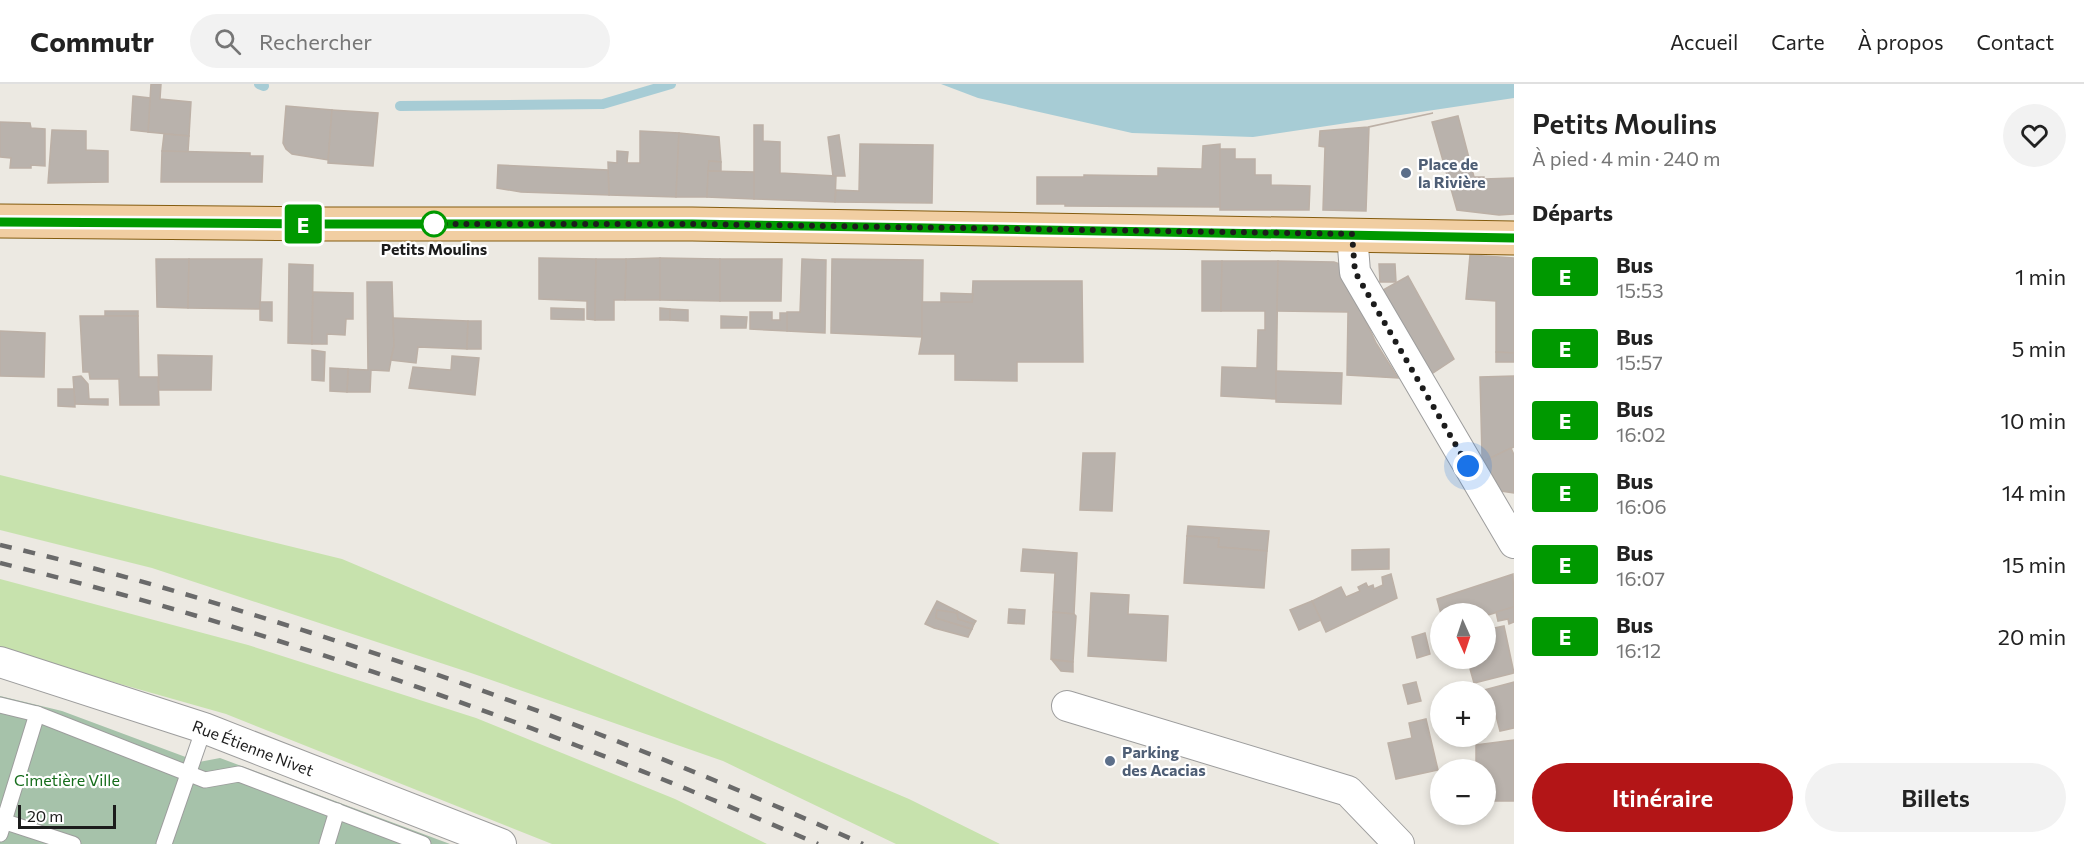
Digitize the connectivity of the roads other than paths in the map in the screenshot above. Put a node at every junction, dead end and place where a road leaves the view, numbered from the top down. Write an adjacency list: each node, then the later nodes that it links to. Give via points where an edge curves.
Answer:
1 (0, 222): 2 (main road, via 692,224)
2 (1352, 234): 3 (main road); 4 (street, via 1355,272)
3 (1514, 238)
4 (1514, 543)
5 (0, 663): 9 (street, Rue Étienne Nivet)
6 (0, 705): 8 (lane)
7 (1067, 706): 18 (street, via 1348,791)
8 (37, 714): 10 (lane); 12 (lane)
9 (204, 728): 10 (lane); 17 (street, Rue Étienne Nivet)
10 (188, 773): 11 (lane, via 205,780 239,774); 15 (lane)
11 (337, 811): 13 (lane); 16 (lane)
12 (1, 825): 14 (lane)
13 (416, 843)
14 (73, 844)
15 (164, 844)
16 (327, 844)
17 (501, 844)
18 (1399, 844)

